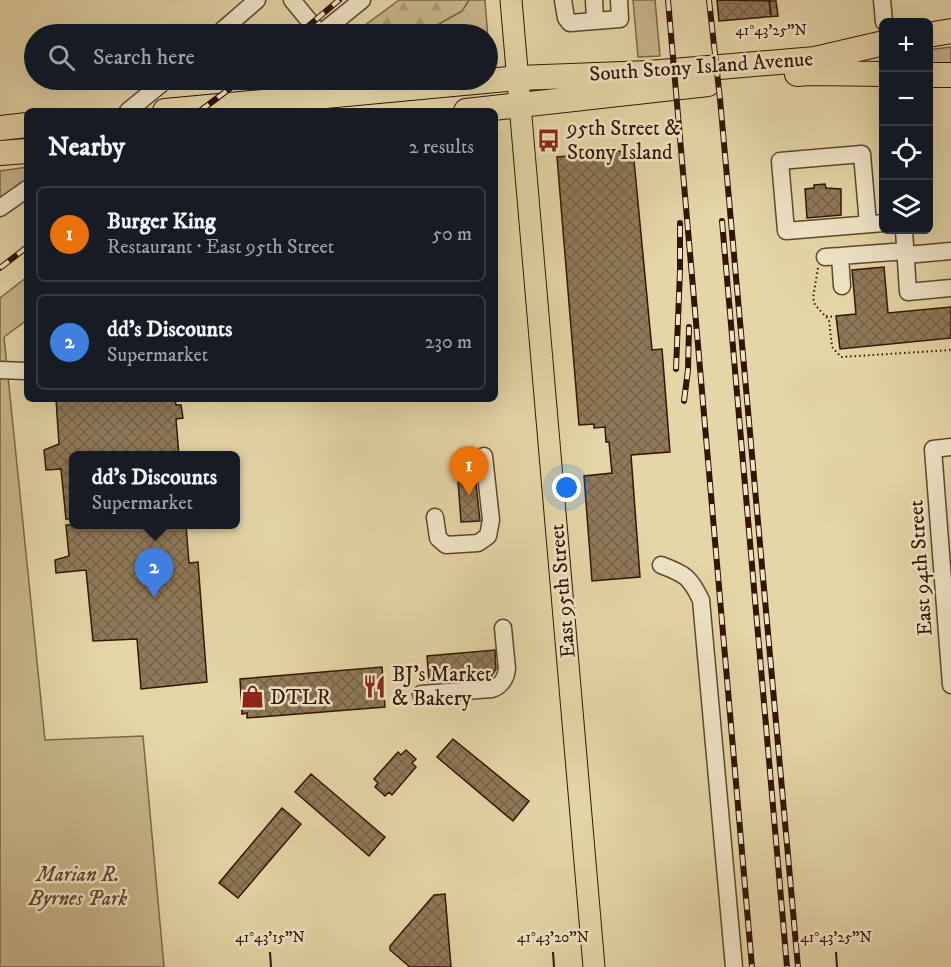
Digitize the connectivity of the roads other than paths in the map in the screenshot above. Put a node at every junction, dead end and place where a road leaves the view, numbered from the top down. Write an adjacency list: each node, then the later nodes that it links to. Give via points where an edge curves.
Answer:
1 (258, 0): 11 (street)
2 (292, 0): 12 (street)
3 (362, 0): 13 (street)
4 (511, 0): 20 (main road, East 95th Street)
5 (564, 0): 10 (street, via 570,23)
6 (594, 0): 10 (street)
7 (618, 0): 10 (street, via 620,19)
8 (882, 0): 9 (street)
9 (884, 18)
10 (595, 21)
11 (230, 24)
12 (312, 24)
13 (332, 24)
14 (951, 31): 15 (highway)
15 (933, 34)
16 (879, 44): 20 (highway, South Stony Island Avenue, via 815,59 649,73)
17 (879, 75): 24 (highway, South Stony Island Avenue, via 811,73)
18 (933, 75): 19 (highway)
19 (951, 75)
20 (518, 78): 21 (highway, South Stony Island Avenue); 24 (main road, East 95th Street)
21 (498, 79)
22 (331, 90): 23 (highway, South Stony Island Avenue)
23 (159, 101): 25 (street)
24 (520, 106): 26 (highway, South Stony Island Avenue); 50 (main road, East 95th Street)
25 (137, 108)
26 (498, 108)
27 (24, 125): 28 (highway)
28 (0, 128)
29 (24, 151): 30 (highway)
30 (0, 153)
31 (24, 191): 32 (street)
32 (0, 208)
33 (876, 224): 33 (street, via 862,154 780,160 786,231)
34 (904, 234): 36 (street)
35 (951, 251): 36 (street)
36 (906, 253): 37 (street, via 828,259); 38 (street, via 908,292)
37 (842, 286)
38 (951, 288)
39 (0, 370): 40 (street)
40 (24, 371)
41 (951, 447): 44 (street, East 94th Street, via 933,449)
42 (484, 456): 43 (street, via 488,536 478,543 446,545 438,538)
43 (435, 517)
44 (946, 539): 46 (street, East 94th Street)
45 (661, 565): 51 (street, via 691,580 701,600)
46 (949, 625): 48 (street, East 94th Street)
47 (503, 628): 49 (street, via 507,669 499,685 492,689)
48 (951, 685)
49 (422, 694)
50 (594, 967)
51 (734, 967)

